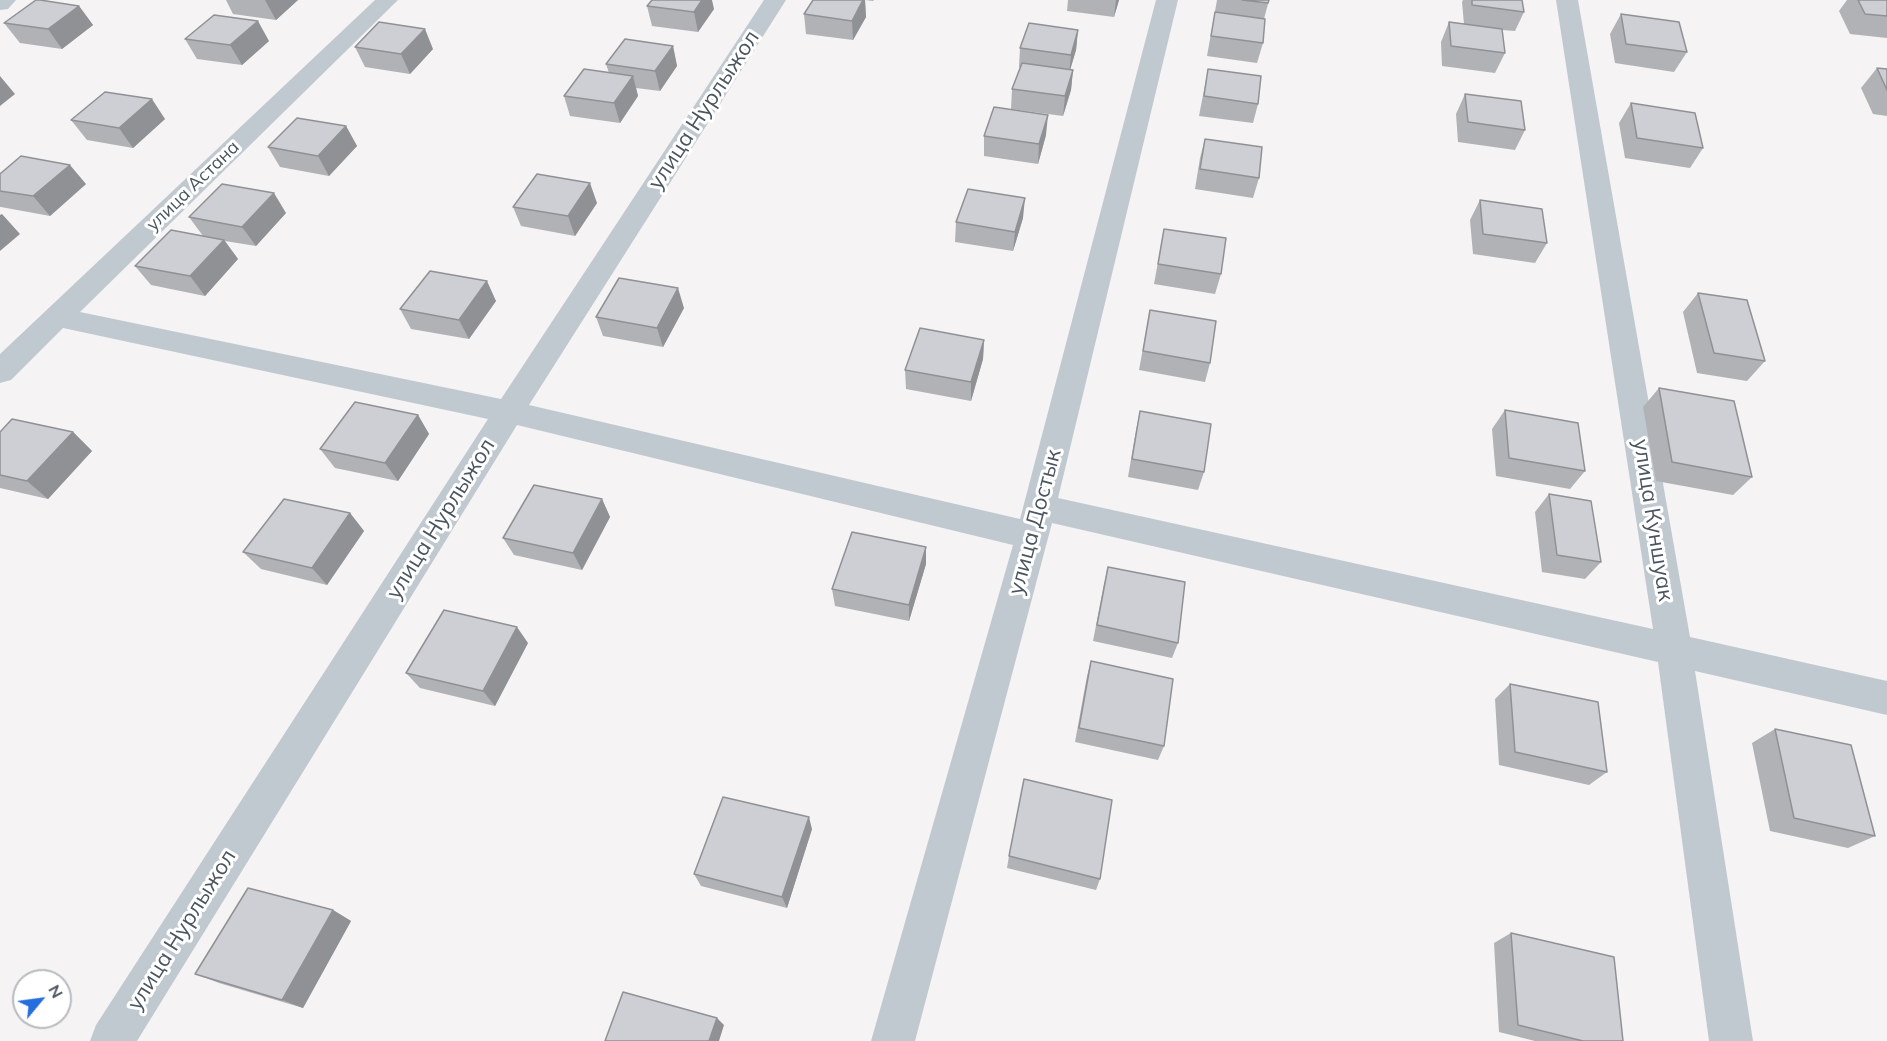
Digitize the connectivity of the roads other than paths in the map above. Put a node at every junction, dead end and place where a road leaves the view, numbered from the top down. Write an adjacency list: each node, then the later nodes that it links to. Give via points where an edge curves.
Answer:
1 (5, 0): 6 (street)
2 (387, 0): 7 (street, улица Астана)
3 (775, 0): 9 (street, улица Нурлыжол)
4 (1167, 0): 10 (street, улица Достык)
5 (1568, 0): 11 (street, улица Куншуак)
6 (0, 4)
7 (58, 317): 8 (street, улица Астана); 9 (street)
8 (0, 372)
9 (509, 412): 10 (street); 13 (street, улица Нурлыжол)
10 (1036, 522): 11 (street); 14 (street, улица Достык)
11 (1674, 650): 12 (street); 15 (street, улица Куншуак)
12 (1887, 698)
13 (112, 1041)
14 (893, 1041)
15 (1731, 1041)

